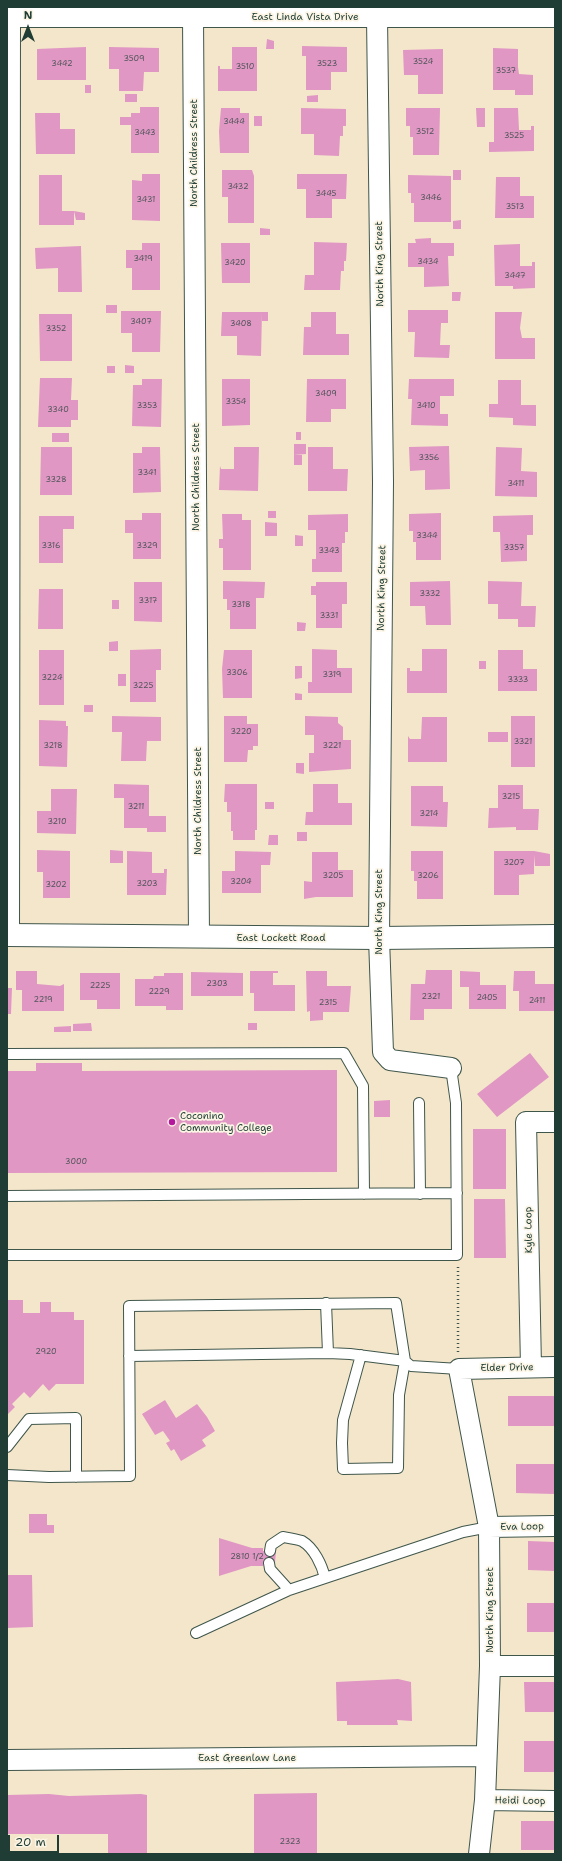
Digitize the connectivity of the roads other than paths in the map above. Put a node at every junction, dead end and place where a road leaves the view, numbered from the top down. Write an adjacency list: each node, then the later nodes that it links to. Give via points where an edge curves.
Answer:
1 (444, 12): 4 (street, East Linda Vista Drive); 5 (street, East Linda Vista Drive)
2 (8, 16): 3 (street, East Linda Vista Drive); 6 (street)
3 (193, 16): 5 (street, East Linda Vista Drive); 8 (street, North Childress Street)
4 (555, 16)
5 (376, 17): 9 (street, North King Street, via 383,482)
6 (8, 935): 8 (street, East Lockett Road)
7 (555, 936): 9 (street, East Lockett Road)
8 (199, 937): 9 (street, East Lockett Road)
9 (379, 938): 11 (street, North King Street, via 383,1052 390,1060)
10 (7, 1054): 15 (lane, via 344,1053 363,1086)
11 (451, 1068): 14 (lane, North King Street, via 456,1103)
12 (419, 1103): 16 (lane)
13 (555, 1122): 24 (street, Kyle Loop, via 526,1122)
14 (457, 1193): 16 (lane); 18 (lane, North King Street, via 458,1255)
15 (364, 1194): 16 (lane); 17 (lane)
16 (420, 1194)
17 (7, 1196)
18 (7, 1255)
19 (326, 1303): 20 (lane); 22 (lane, via 129,1306); 23 (lane, via 396,1303)
20 (328, 1353): 21 (lane); 22 (lane)
21 (361, 1355): 23 (lane); 23 (lane, via 343,1420 343,1469 398,1468 399,1395)
22 (129, 1356): 29 (lane, via 130,1476)
23 (405, 1361): 26 (lane, via 411,1366)
24 (532, 1367): 25 (street, Elder Drive); 26 (street, Elder Drive)
25 (555, 1367)
26 (459, 1369): 31 (street, North King Street)
27 (7, 1447): 29 (lane, via 29,1419 76,1418)
28 (7, 1475): 29 (lane)
29 (76, 1477)
30 (555, 1526): 31 (street, Eva Loop)
31 (489, 1527): 34 (lane, via 462,1532); 37 (street, North King Street)
32 (270, 1552): 34 (lane, via 271,1545 283,1536 302,1541 314,1553)
33 (269, 1563): 35 (lane, via 270,1569)
34 (325, 1578): 35 (lane)
35 (289, 1590): 36 (lane)
36 (196, 1633)
37 (490, 1666): 38 (street); 39 (street, North King Street)
38 (555, 1666)
39 (486, 1756): 40 (street, East Greenlaw Lane); 41 (street, North King Street)
40 (7, 1760)
41 (485, 1800): 42 (street, Heidi Loop); 43 (street, North King Street)
42 (555, 1801)
43 (479, 1854)

